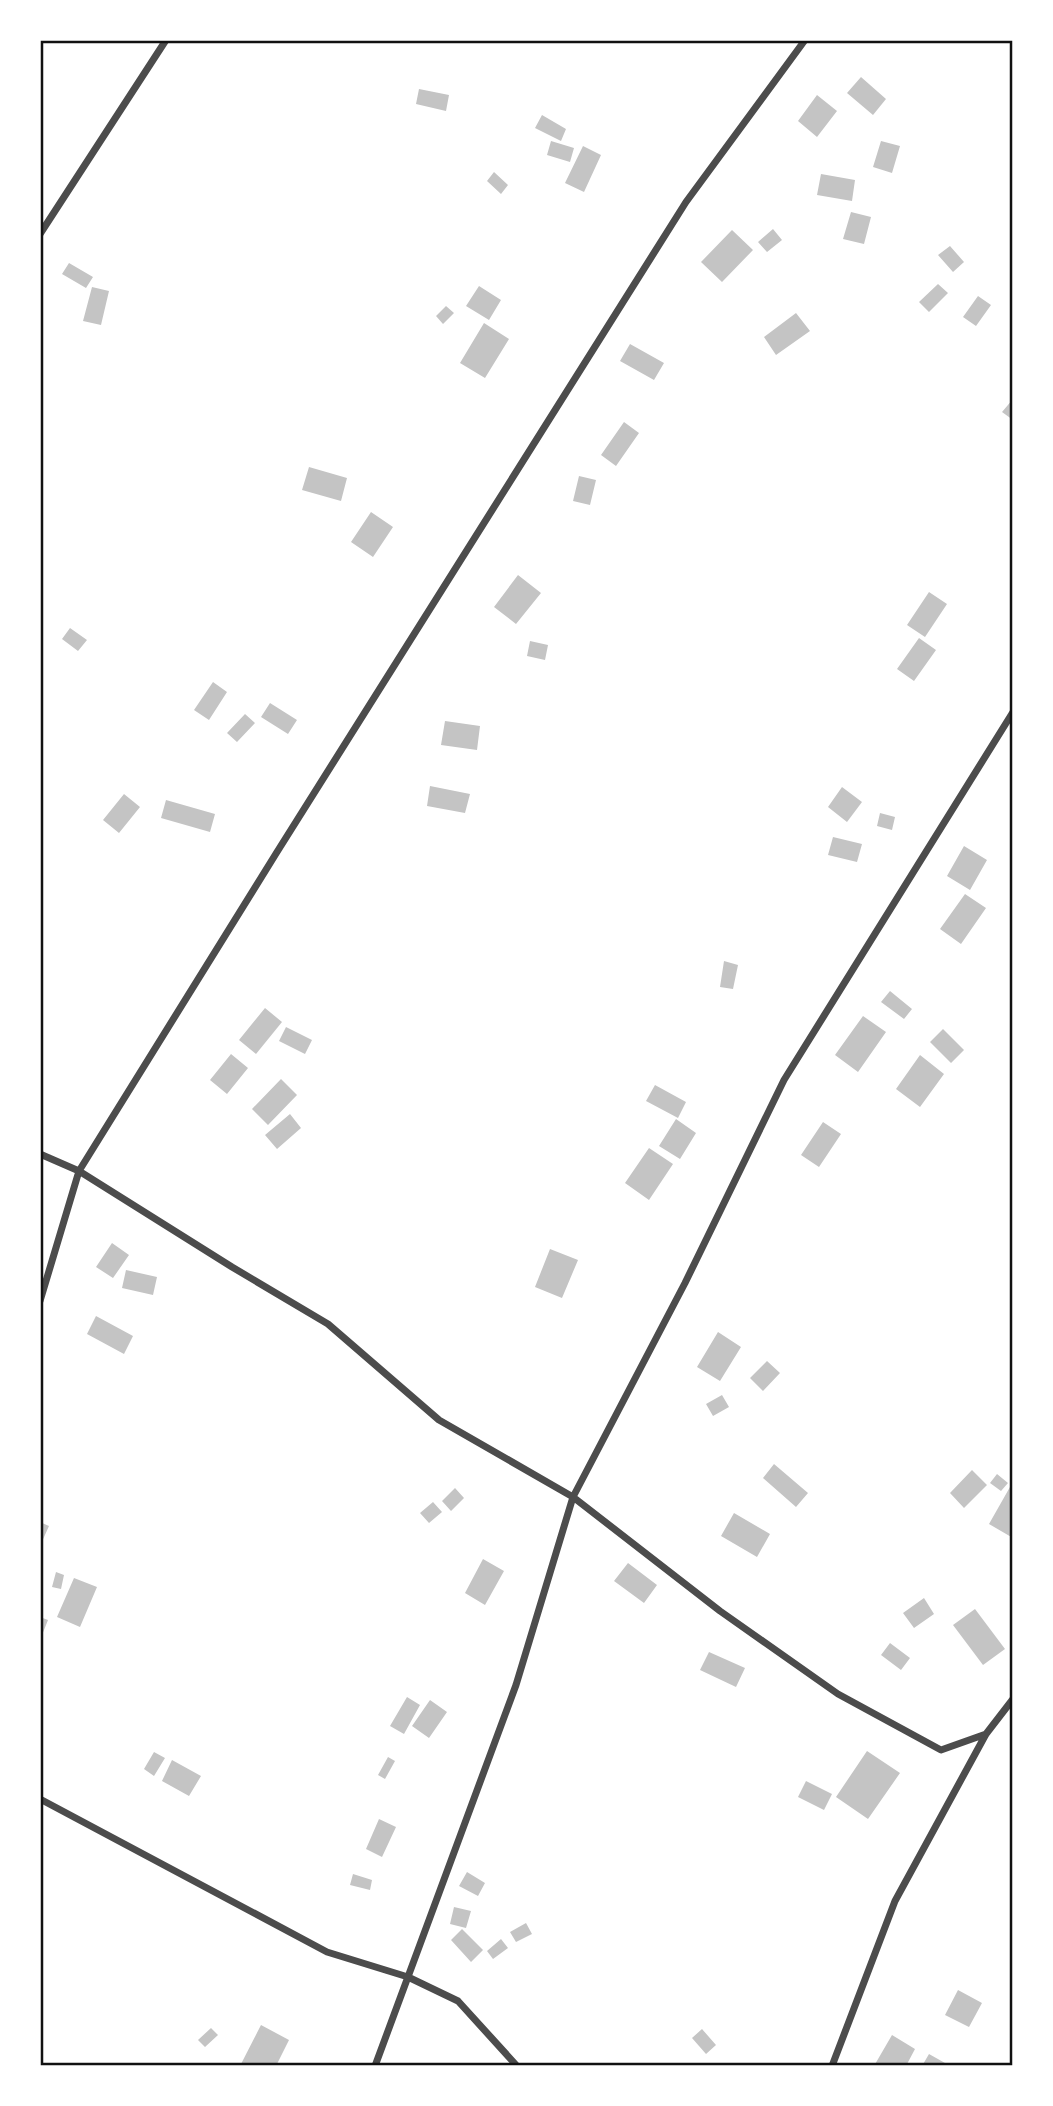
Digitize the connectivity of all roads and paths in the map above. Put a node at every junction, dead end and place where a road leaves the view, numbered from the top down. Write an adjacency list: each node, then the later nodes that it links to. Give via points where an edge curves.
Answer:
1 (166, 40): 3 (street)
2 (805, 40): 6 (street, via 686,202)
3 (40, 234)
4 (1013, 712): 8 (street, via 784,1080)
5 (40, 1154): 6 (street)
6 (79, 1171): 7 (street); 8 (street, via 327,1324 439,1420)
7 (40, 1301)
8 (573, 1497): 10 (street, via 720,1611 838,1694 940,1750); 12 (street, via 516,1685)
9 (1013, 1699): 10 (street)
10 (986, 1734): 15 (street, via 895,1901)
11 (40, 1799): 12 (street, via 327,1952)
12 (408, 1977): 13 (street); 14 (street, via 458,2001)
13 (375, 2066)
14 (517, 2066)
15 (832, 2066)

